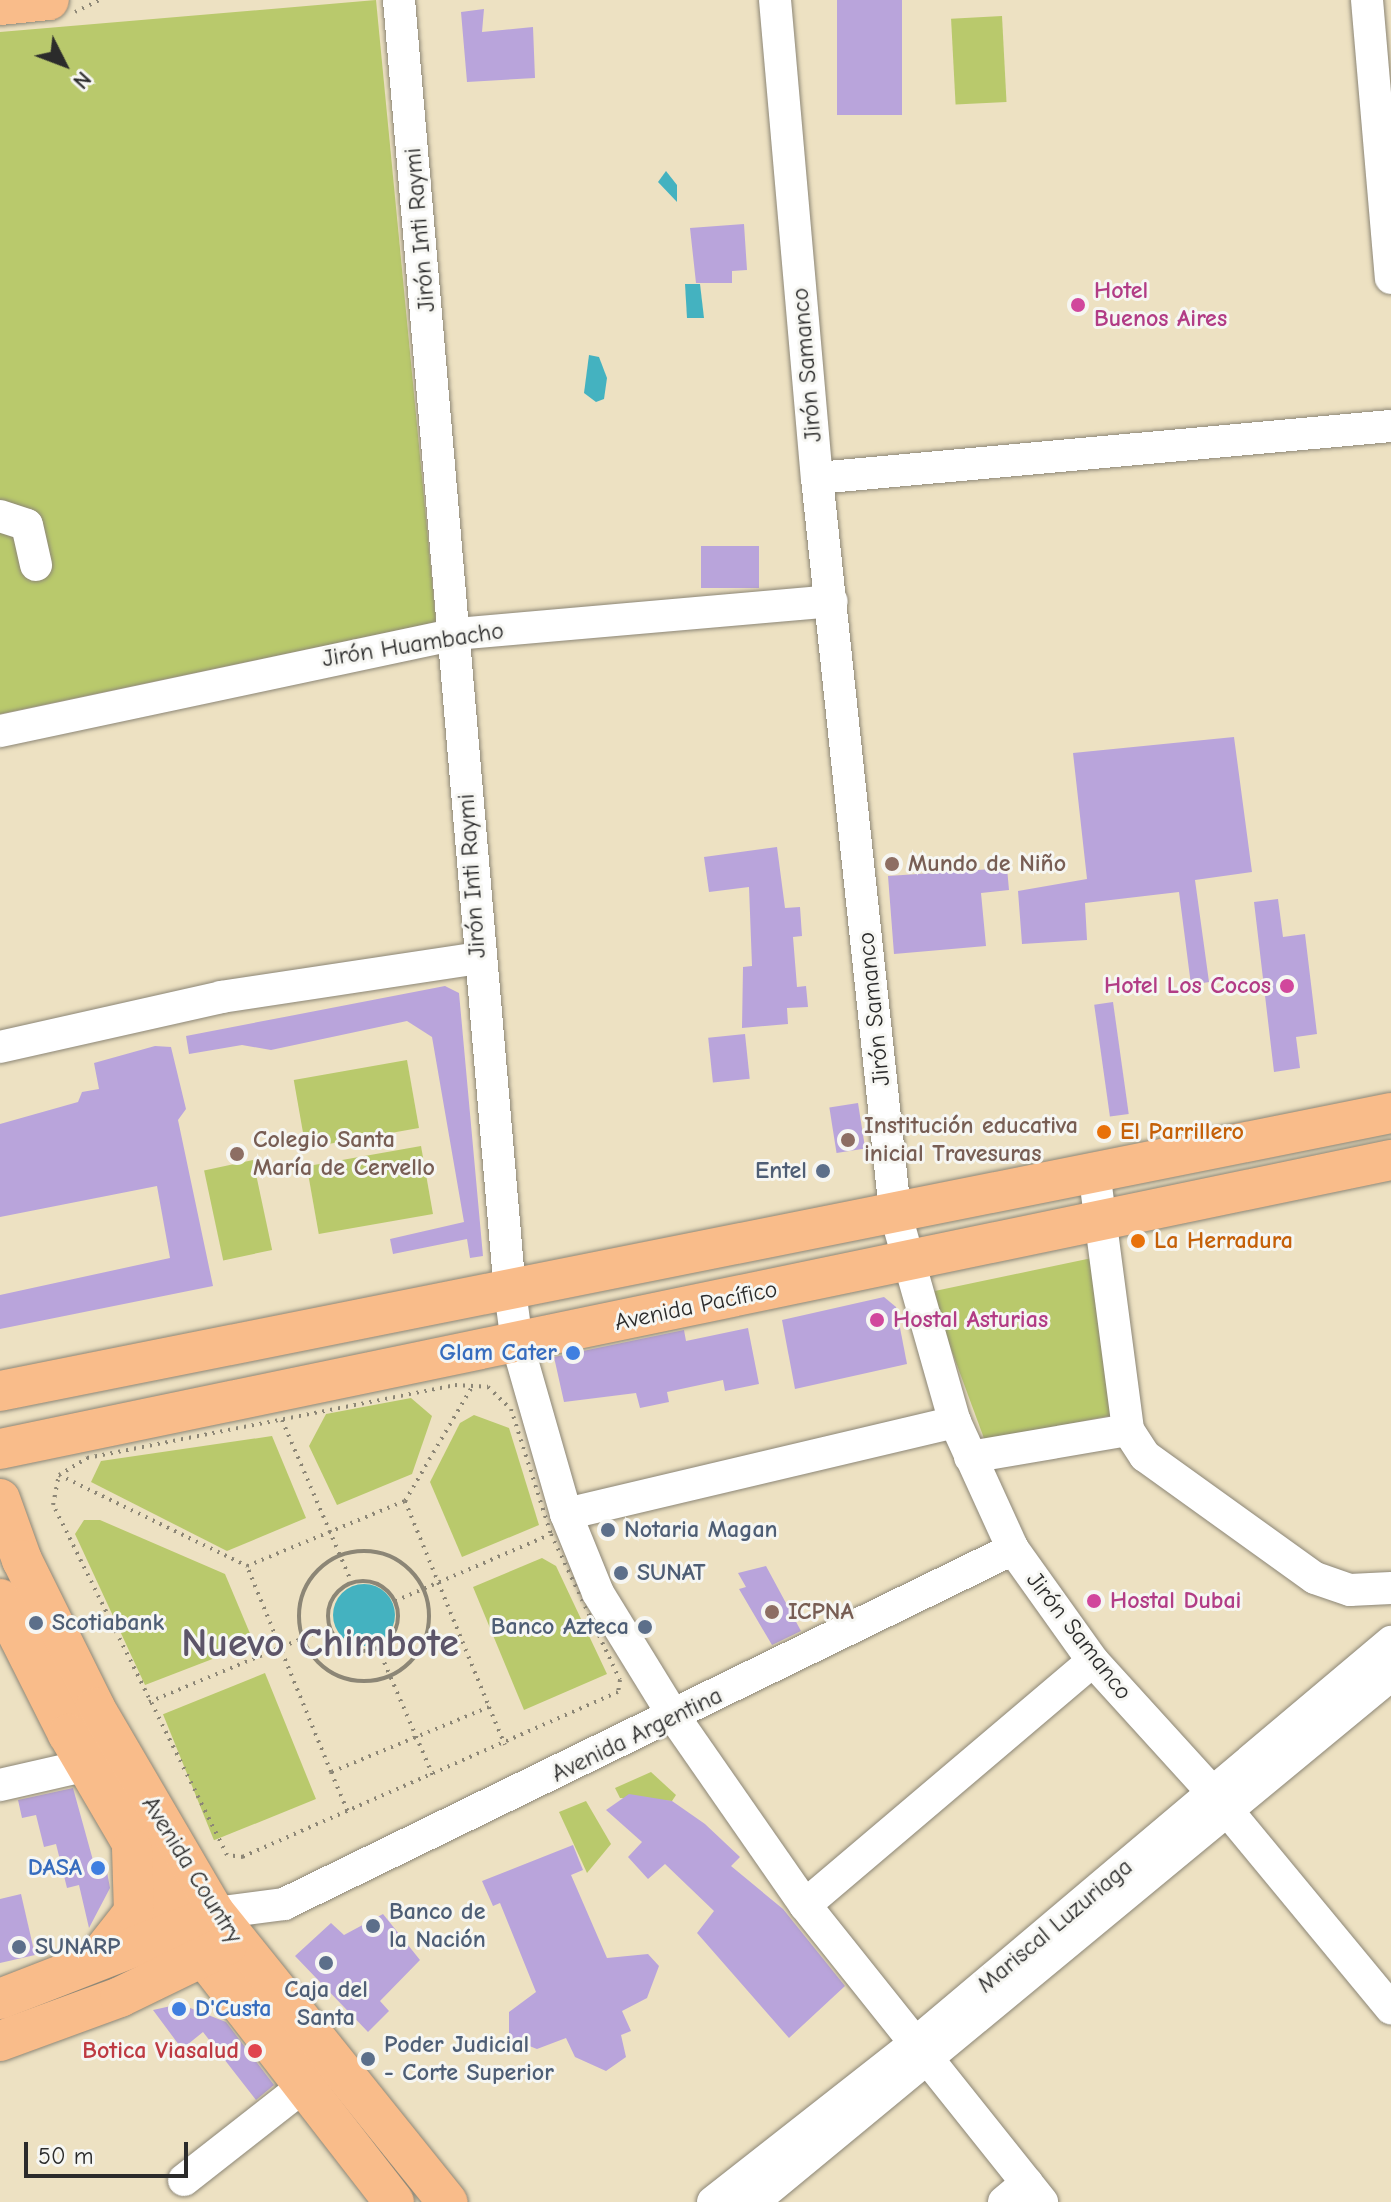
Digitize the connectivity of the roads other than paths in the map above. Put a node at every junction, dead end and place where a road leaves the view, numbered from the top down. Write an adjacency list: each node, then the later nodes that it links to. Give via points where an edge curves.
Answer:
1 (49, 0): 5 (main road)
2 (399, 0): 12 (street, Jirón Inti Raymi)
3 (775, 0): 8 (street, Jirón Samanco)
4 (1367, 0): 6 (street)
5 (0, 5)
6 (1391, 278)
7 (1391, 426): 8 (street)
8 (817, 478): 11 (street, Jirón Samanco)
9 (0, 516): 10 (street, via 27,525)
10 (36, 565)
11 (832, 601): 12 (street, Jirón Huambacho); 19 (street, Jirón Samanco)
12 (456, 634): 13 (street, Jirón Huambacho); 14 (street, Jirón Inti Raymi)
13 (0, 731)
14 (478, 958): 15 (street, via 221,997); 22 (street, Jirón Inti Raymi)
15 (0, 1047)
16 (1391, 1113): 18 (main road)
17 (1391, 1160): 20 (main road, Avenida Pacífico)
18 (1094, 1171): 19 (main road); 20 (street)
19 (895, 1212): 21 (street, Jirón Samanco); 22 (main road)
20 (1097, 1225): 21 (main road, Avenida Pacífico); 26 (street)
21 (907, 1263): 23 (main road, Avenida Pacífico); 25 (street, Jirón Samanco)
22 (510, 1291): 23 (street, Jirón Inti Raymi); 24 (main road)
23 (517, 1343): 27 (main road, Avenida Pacífico); 30 (street, Jirón Inti Raymi)
24 (0, 1391)
25 (955, 1422): 28 (street, Jirón Samanco); 30 (street)
26 (1128, 1430): 28 (street); 32 (street, via 1145,1456 1315,1578 1350,1590)
27 (0, 1449)
28 (970, 1457): 31 (street, Jirón Samanco)
29 (0, 1499): 43 (main road, Avenida Country, via 22,1560 95,1708)
30 (558, 1524): 37 (street, Jirón Inti Raymi)
31 (1013, 1549): 35 (street, Jirón Samanco); 37 (street, Avenida Argentina)
32 (1391, 1588)
33 (4, 1615): 38 (main road, Avenida Country)
34 (1391, 1642): 40 (street, Mariscal Luzuriaga)
35 (1093, 1661): 40 (street, Jirón Samanco); 42 (street)
36 (1391, 1675): 40 (street, Mariscal Luzuriaga)
37 (675, 1718): 42 (street, Jirón Inti Raymi); 43 (street, Avenida Argentina)
38 (87, 1765): 39 (street); 41 (main road, Avenida Country)
39 (0, 1785)
40 (1221, 1803): 47 (street, Jirón Samanco); 50 (street, Mariscal Luzuriaga)
41 (131, 1838): 43 (main road, Avenida Country); 44 (main road, via 134,1912 126,1931)
42 (805, 1905): 50 (street, Jirón Inti Raymi)
43 (219, 1931): 44 (main road, Avenida Argentina); 45 (main road, Avenida Argentina); 48 (main road, Avenida Country); 55 (main road, Avenida Country)
44 (89, 1965): 46 (main road, Avenida Argentina)
45 (120, 1997): 48 (main road, via 176,1991); 49 (main road, Avenida Argentina)
46 (0, 1999)
47 (1391, 2008)
48 (249, 2020): 51 (main road, Avenida Country)
49 (0, 2041)
50 (926, 2051): 53 (street, Jirón Inti Raymi); 56 (street, Mariscal Luzuriaga); 57 (street, Mariscal Luzuriaga)
51 (305, 2085): 52 (street); 54 (main road, Avenida Country)
52 (184, 2180)
53 (1024, 2196)
54 (394, 2202)
55 (447, 2202)
56 (713, 2202)
57 (753, 2202)

